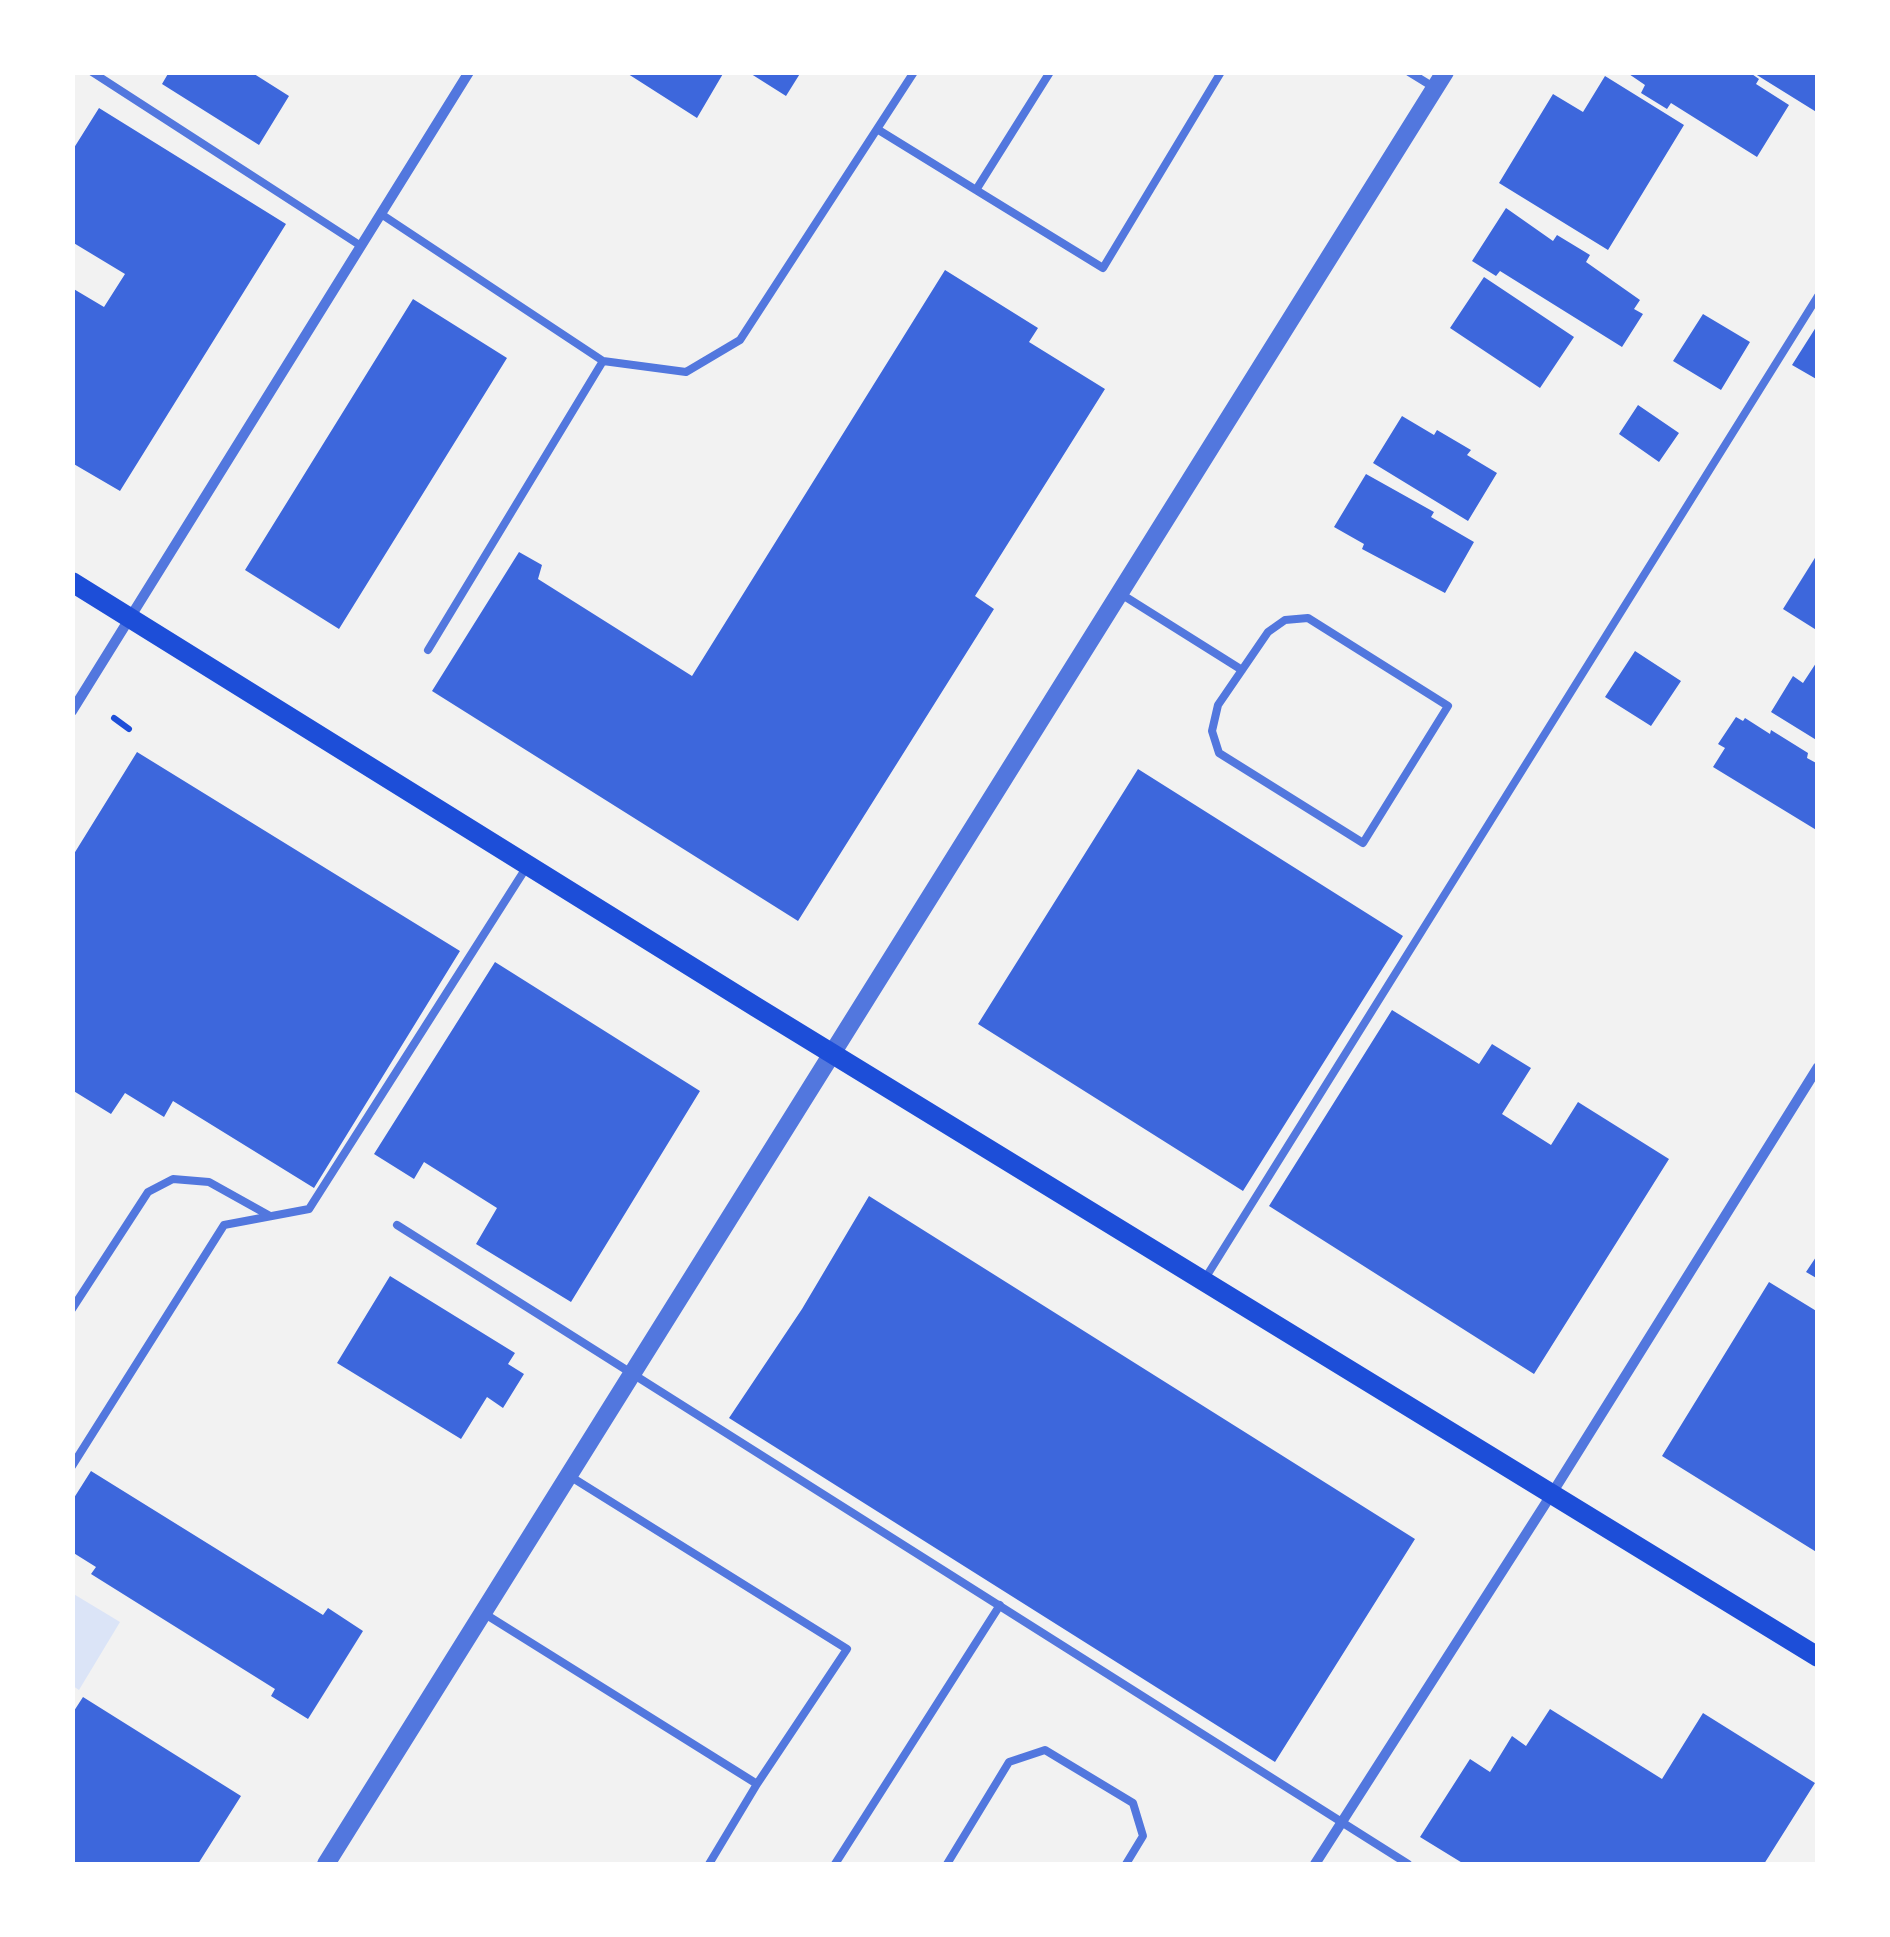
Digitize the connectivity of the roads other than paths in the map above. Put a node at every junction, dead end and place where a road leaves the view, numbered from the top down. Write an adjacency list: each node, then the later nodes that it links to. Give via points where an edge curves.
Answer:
1 (92, 72): 11 (lane)
2 (468, 72): 10 (street)
3 (914, 72): 8 (lane)
4 (1050, 72): 9 (lane)
5 (1221, 72): 9 (lane, via 1104,268)
6 (1408, 72): 7 (lane)
7 (1440, 81): 15 (street)
8 (877, 129): 9 (lane); 13 (lane, via 740,340 686,372)
9 (976, 190)
10 (382, 214): 11 (street); 13 (lane)
11 (361, 246): 16 (street)
12 (1818, 296): 25 (lane)
13 (604, 361): 17 (lane)
14 (72, 582): 16 (main road)
15 (1121, 594): 18 (lane); 21 (street)
16 (130, 618): 19 (street); 20 (main road)
17 (428, 650)
18 (1242, 670): 18 (lane, via 1268,632 1286,620 1308,618 1448,706 1364,842 1219,752 1212,731 1218,705)
19 (72, 710)
20 (528, 865): 21 (main road); 23 (lane, via 309,1209)
21 (834, 1054): 25 (main road); 27 (street)
22 (1818, 1067): 30 (street)
23 (270, 1216): 26 (lane, via 209,1182 173,1179 148,1192); 28 (lane, via 224,1226)
24 (397, 1225): 27 (lane)
25 (1204, 1281): 30 (main road)
26 (72, 1309)
27 (632, 1373): 29 (street); 31 (lane)
28 (72, 1466)
29 (568, 1475): 32 (street); 34 (lane, via 847,1649)
30 (1551, 1495): 33 (main road); 35 (street)
31 (1000, 1605): 35 (lane); 38 (lane)
32 (481, 1612): 34 (lane); 36 (street)
33 (1818, 1657)
34 (757, 1784): 37 (lane)
35 (1342, 1823): 41 (street); 42 (lane)
36 (326, 1864)
37 (709, 1864)
38 (835, 1864)
39 (947, 1864): 40 (lane, via 1010,1762 1045,1750 1134,1803 1143,1836)
40 (1126, 1864)
41 (1315, 1864)
42 (1408, 1864)

